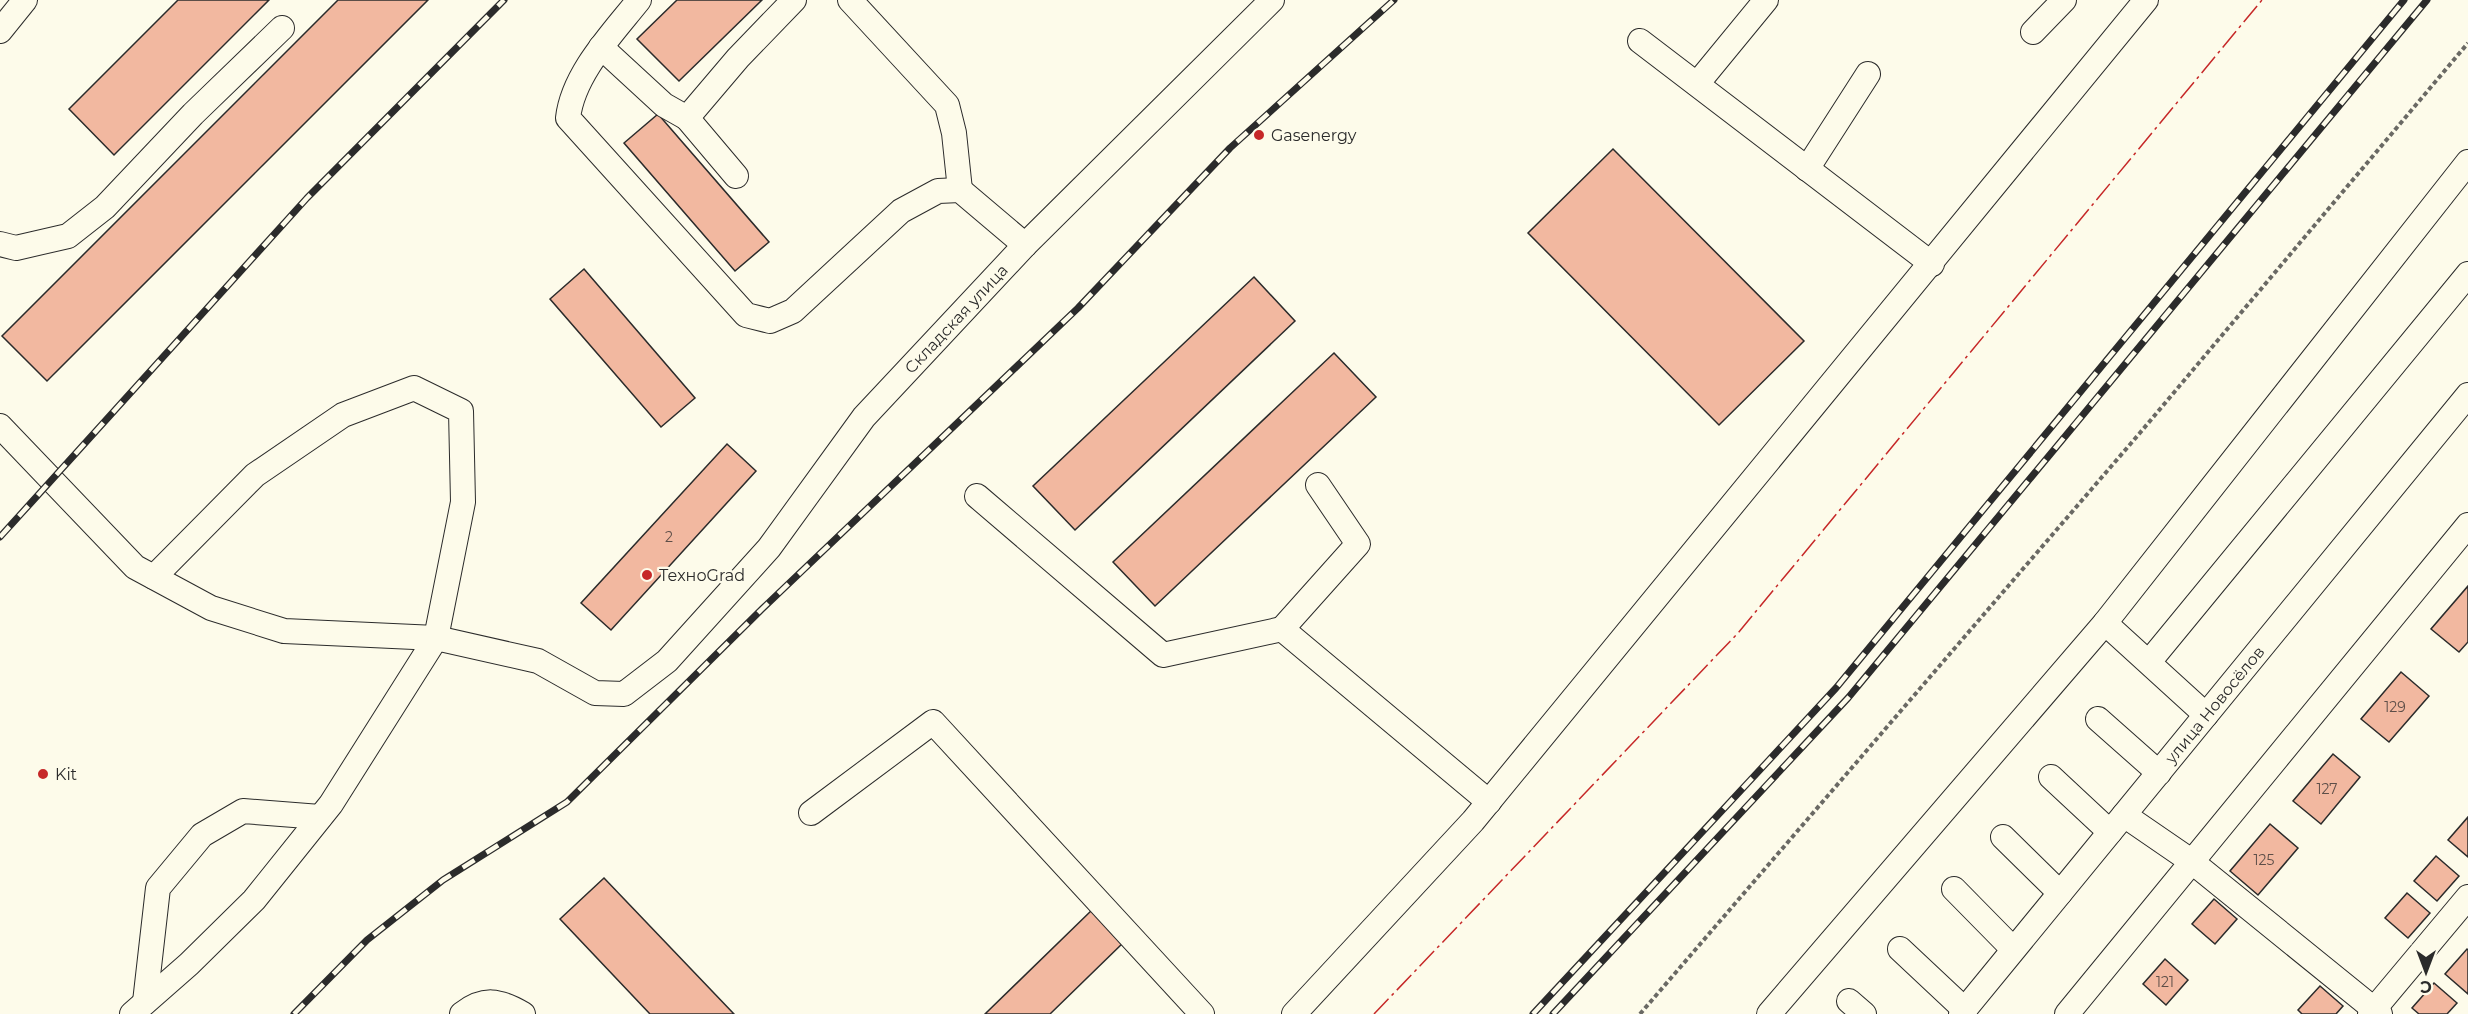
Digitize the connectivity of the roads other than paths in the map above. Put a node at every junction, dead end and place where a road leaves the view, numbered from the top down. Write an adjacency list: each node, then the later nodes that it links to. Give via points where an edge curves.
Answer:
1 (25, 0): 10 (street)
2 (639, 0): 13 (street)
3 (794, 0): 16 (street)
4 (850, 0): 20 (street, via 947,105)
5 (1272, 0): 22 (street, Складская улица)
6 (1766, 0): 15 (street)
7 (2064, 0): 11 (street)
8 (2146, 0): 23 (street)
9 (282, 28): 21 (street, via 105,207 68,236 16,248)
10 (0, 31)
11 (2033, 32)
12 (1640, 41): 15 (street)
13 (601, 47): 16 (street, via 664,105); 20 (street, via 570,100 568,118 746,315 770,321 793,311 901,211 938,191)
14 (1868, 74): 18 (street)
15 (1696, 84): 18 (street)
16 (687, 118): 19 (street)
17 (2468, 162): 31 (street)
18 (1807, 169): 23 (street)
19 (736, 176)
20 (960, 190): 22 (street)
21 (0, 244)
22 (1025, 245): 33 (street, Складская улица, via 864,417 769,548 667,661 624,694 595,693 538,660)
23 (1932, 264): 39 (street)
24 (2468, 274): 34 (street)
25 (2468, 395): 35 (street, улица Новосёлов)
26 (0, 426): 30 (street, Складская улица, via 135,567)
27 (1318, 485): 32 (street, via 1358,544)
28 (977, 496): 32 (street, via 1163,655)
29 (2468, 525): 44 (street)
30 (154, 577): 33 (street, Складская улица, via 211,608 284,631); 33 (street, via 255,475 343,415 414,388 461,411 463,502)
31 (2105, 622): 34 (street); 57 (street)
32 (1282, 629): 39 (street)
33 (436, 638): 41 (street)
34 (2149, 662): 35 (street)
35 (2206, 715): 37 (street, улица Новосёлов)
36 (2098, 718): 37 (street)
37 (2159, 773): 42 (street, улица Новосёлов)
38 (2051, 777): 42 (street)
39 (1489, 802): 56 (street)
40 (811, 813): 55 (street, via 933,722)
41 (320, 817): 50 (street, via 254,900); 50 (street, via 243,811 202,835 159,888)
42 (2117, 823): 44 (street); 46 (street, улица Новосёлов)
43 (2003, 837): 46 (street)
44 (2191, 861): 52 (street); 58 (street)
45 (1954, 890): 49 (street)
46 (2060, 893): 49 (street, улица Новосёлов)
47 (2468, 897): 52 (street)
48 (1900, 949): 51 (street)
49 (2013, 949): 51 (street, улица Новосёлов)
50 (139, 1008)
51 (1963, 1012)
52 (2375, 1012)
53 (462, 1014): 54 (street, via 477,1003 507,1004)
54 (523, 1014)
55 (1202, 1014)
56 (1294, 1014)
57 (1769, 1014)
58 (2067, 1014)

